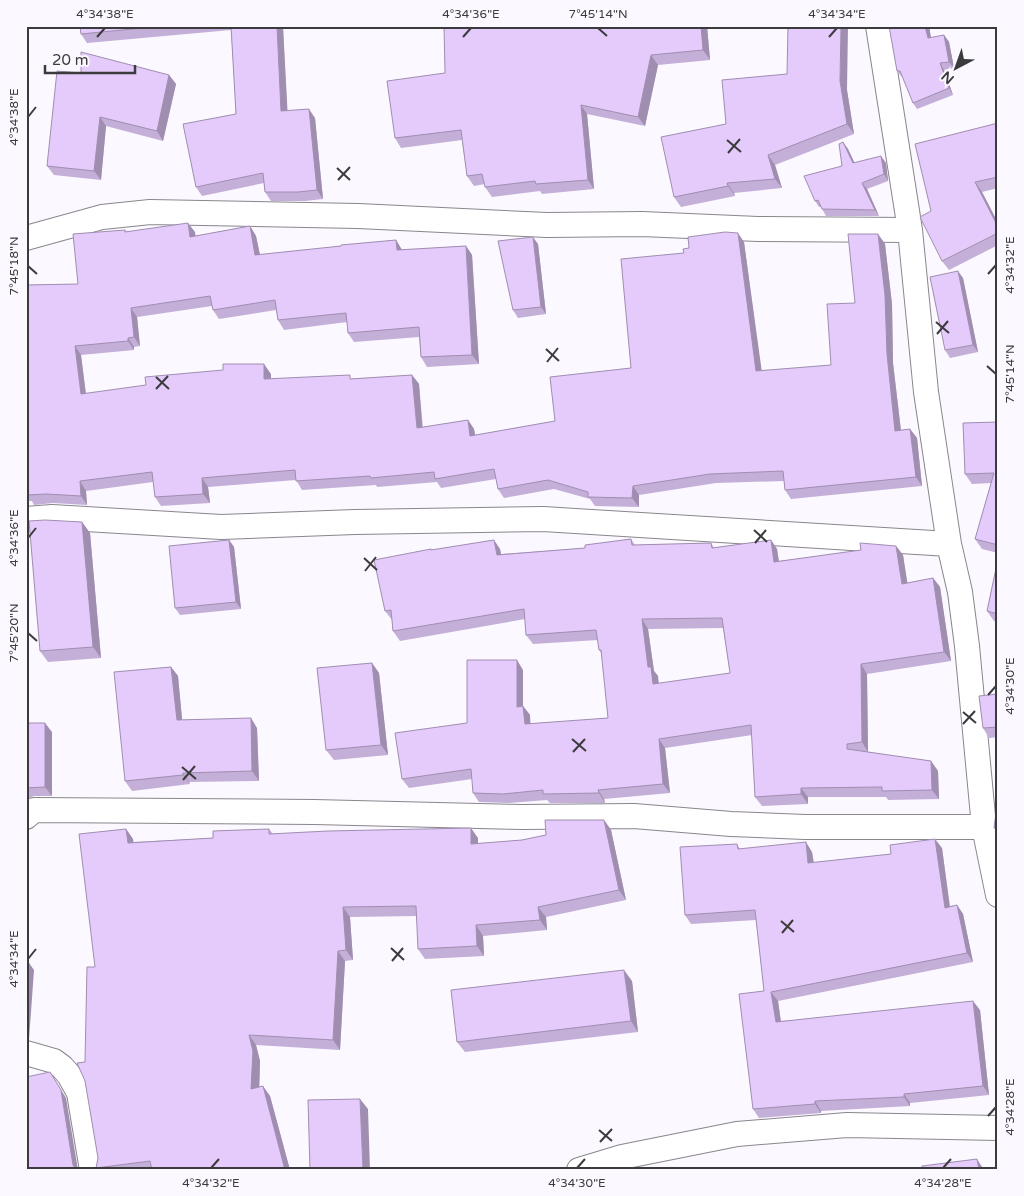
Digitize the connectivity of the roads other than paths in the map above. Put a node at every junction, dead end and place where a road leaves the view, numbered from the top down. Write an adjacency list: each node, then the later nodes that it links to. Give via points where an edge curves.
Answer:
1 (878, 26): 2 (street)
2 (910, 230): 3 (street, via 758,230 642,224 547,225 358,216 150,212 102,217); 5 (street, via 926,392)
3 (26, 238)
4 (26, 520): 5 (street, via 52,517 221,527 543,519)
5 (948, 544): 7 (street, via 960,592 967,646)
6 (26, 817): 7 (street, via 34,810 314,812 634,816 805,827)
7 (984, 827): 8 (street)
8 (998, 895)
9 (26, 1053): 11 (street, via 54,1061 69,1075 79,1093)
10 (998, 1128): 12 (street, via 847,1125 737,1134 622,1157)
11 (92, 1170)
12 (579, 1170)

